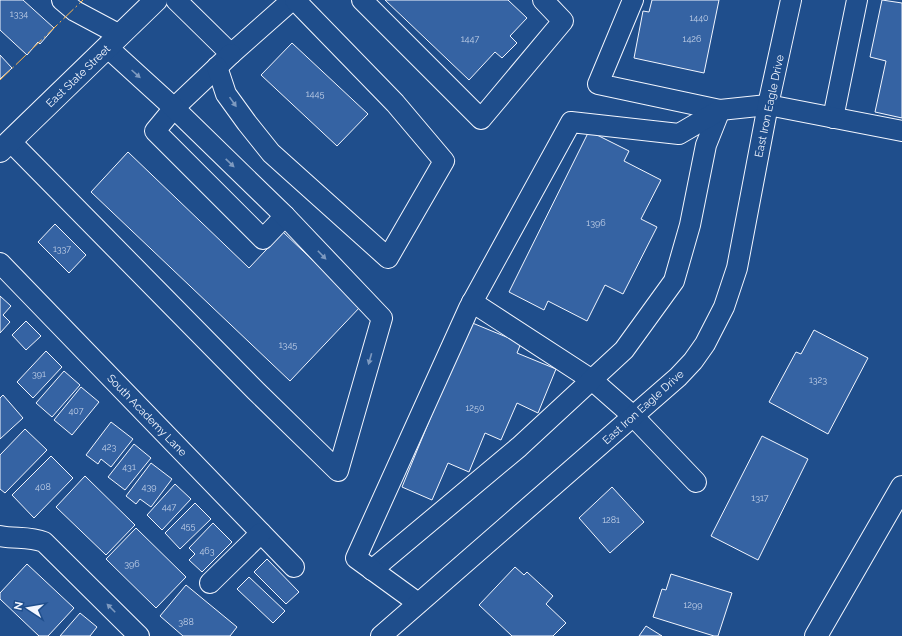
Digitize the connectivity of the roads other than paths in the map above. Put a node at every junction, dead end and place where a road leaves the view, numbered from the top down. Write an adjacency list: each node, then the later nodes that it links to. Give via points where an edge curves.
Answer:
1 (62, 0): 10 (street)
2 (156, 0): 10 (main road, East State Street)
3 (176, 0): 11 (street)
4 (294, 0): 11 (street); 11 (street, one-way to 4, via 226,94 271,153 388,258 444,161 395,103)
5 (362, 0): 6 (street, via 481,119 563,21)
6 (543, 0)
7 (633, 0): 14 (street, via 598,84)
8 (791, 0): 12 (street, East Iron Eagle Drive)
9 (857, 0): 15 (street)
10 (113, 41): 13 (street, one-way to 13); 17 (main road, East State Street)
11 (224, 61): 13 (street)
12 (768, 105): 14 (street); 15 (street); 22 (street, East Iron Eagle Drive, via 736,268 724,307 705,344 693,360 678,377)
13 (174, 108): 18 (street, one-way to 18); 18 (street, via 155,131 263,239)
14 (720, 110): 20 (street, via 680,134 570,122); 21 (street, via 706,145 690,226 674,281 624,350)
15 (832, 118): 16 (street)
16 (902, 131)
17 (5, 146): 18 (street, one-way to 17, via 382,318 338,471)
18 (285, 216)
19 (0, 263): 25 (street, South Academy Lane)
20 (472, 302): 21 (street); 28 (street, via 356,558)
21 (592, 380): 22 (street); 28 (street, via 519,447)
22 (633, 416): 23 (street); 30 (street, East Iron Eagle Drive)
23 (696, 482)
24 (902, 487): 33 (main road)
25 (261, 533): 27 (street, South Academy Lane); 29 (street)
26 (0, 536): 31 (street, one-way to 26, via 44,542 36,538)
27 (294, 567)
28 (372, 570): 30 (street)
29 (210, 583)
30 (418, 603): 32 (street, East Iron Eagle Drive)
31 (139, 636)
32 (380, 636)
33 (816, 636)

